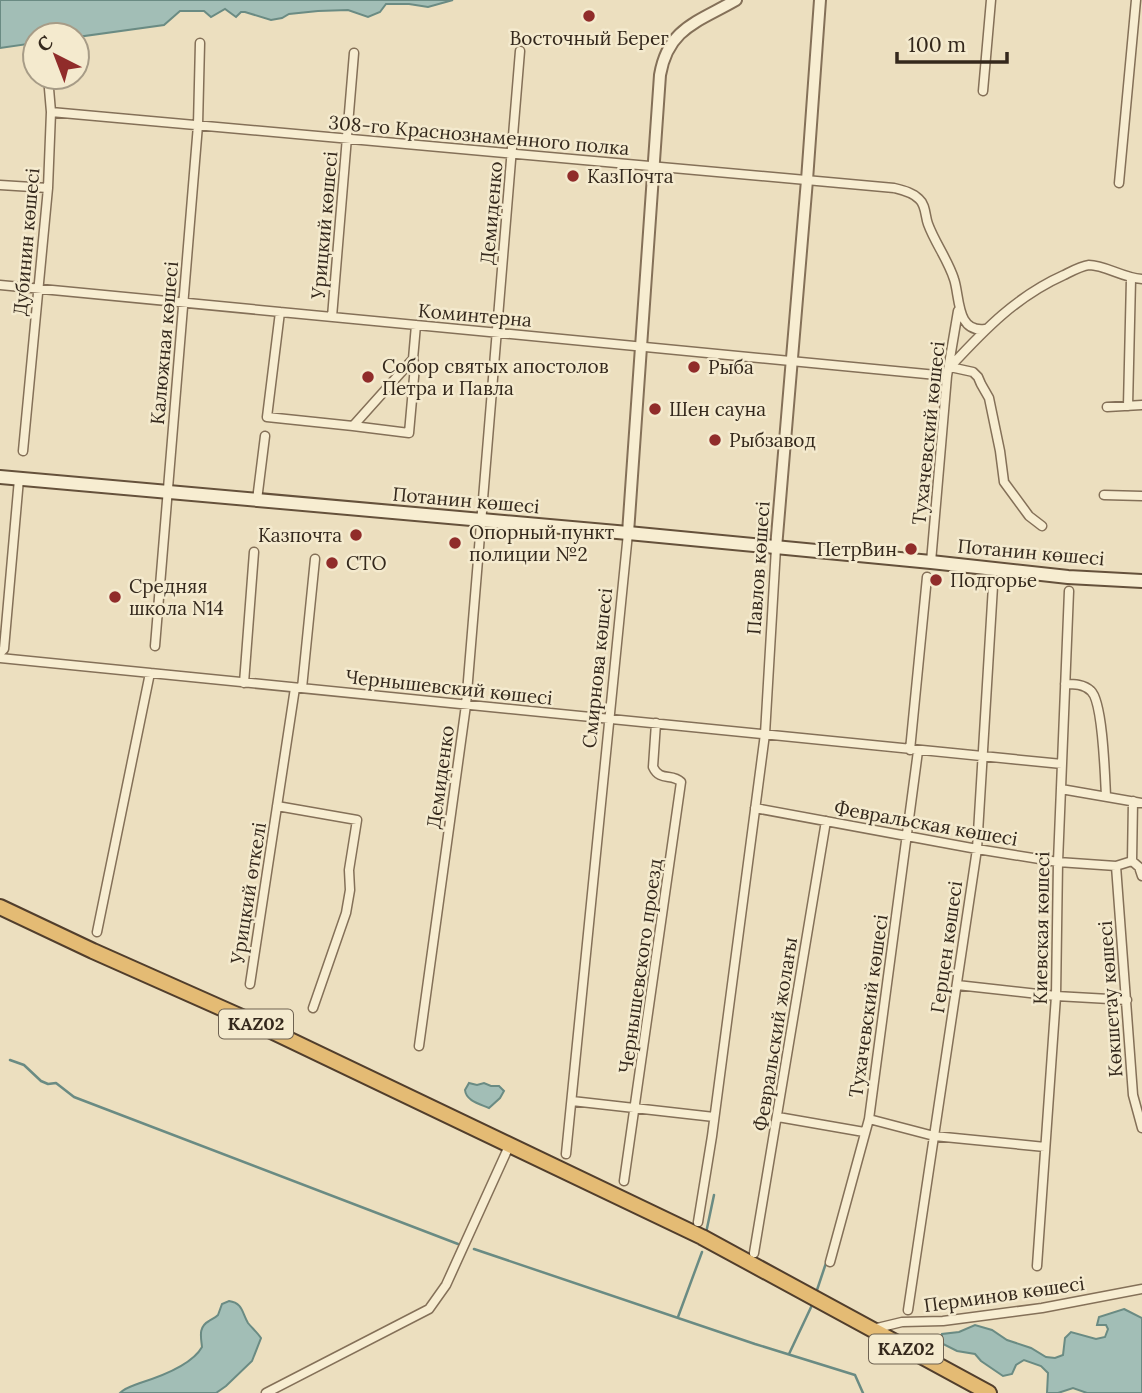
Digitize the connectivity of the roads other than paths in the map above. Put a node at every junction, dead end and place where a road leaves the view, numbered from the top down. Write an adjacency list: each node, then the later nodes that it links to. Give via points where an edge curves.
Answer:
1 (736, 0): 14 (street, Смирнова көшесі, via 688,27 670,44 662,62)
2 (820, 0): 15 (street, Павлов көшесі)
3 (991, 0): 9 (street)
4 (1136, 0): 16 (street)
5 (200, 43): 11 (street, Калюжная көшесі)
6 (520, 51): 13 (street, Демиденко)
7 (354, 53): 12 (street, Урицкий көшесі)
8 (49, 91): 10 (street, Дубинин көшесі)
9 (983, 92)
10 (51, 112): 11 (street, 308-го Краснознаменного полка); 18 (street, Дубинин көшесі)
11 (198, 125): 12 (street, 308-го Краснознаменного полка); 24 (street, Калюжная көшесі)
12 (348, 139): 13 (street, 308-го Краснознаменного полка); 27 (street, Урицкий көшесі)
13 (512, 153): 14 (street, 308-го Краснознаменного полка); 30 (street, Демиденко)
14 (653, 166): 15 (street, 308-го Краснознаменного полка); 31 (street, Смирнова көшесі)
15 (807, 180): 19 (street, 308-го Краснознаменного полка); 33 (street, Павлов көшесі)
16 (1119, 183)
17 (0, 185): 18 (street)
18 (48, 188): 23 (street, Дубинин көшесі)
19 (903, 190): 25 (street, Тухачевский көшесі, via 923,204 928,225 955,280)
20 (1131, 279): 21 (street); 29 (street, via 1088,265 1033,290); 36 (street)
21 (1142, 279)
22 (0, 285): 23 (street, Коминтерна)
23 (38, 289): 24 (street, Коминтерна); 40 (street, Дубинин көшесі)
24 (183, 303): 26 (street, Коминтерна); 43 (street, Калюжная көшесі)
25 (959, 308): 29 (street, Тухачевский көшесі, via 969,326); 34 (street, Тухачевский көшесі)
26 (279, 312): 27 (street, Коминтерна); 38 (street, via 267,417)
27 (332, 317): 28 (street, Коминтерна)
28 (416, 325): 30 (street, Коминтерна); 32 (street)
29 (985, 329): 34 (street)
30 (497, 332): 31 (street, Коминтерна); 47 (street, Демиденко)
31 (641, 346): 33 (street, Коминтерна); 49 (street, Смирнова көшесі)
32 (413, 359): 38 (street); 38 (street, via 409,433)
33 (792, 360): 34 (street, Коминтерна); 50 (street, Павлов көшесі)
34 (948, 371): 48 (street, via 973,372 978,377 989,398 1004,482); 53 (street, Тухачевский көшесі)
35 (1142, 405): 36 (street)
36 (1128, 406): 37 (street)
37 (1107, 407)
38 (353, 426)
39 (265, 436): 46 (street)
40 (23, 451)
41 (0, 477): 42 (main road, Потанин көшесі)
42 (19, 479): 43 (main road, Потанин көшесі); 59 (street, via 4,649)
43 (167, 493): 46 (main road, Потанин көшесі); 58 (street, Калюжная көшесі)
44 (1104, 495): 45 (street)
45 (1142, 496)
46 (257, 500): 47 (main road, Потанин көшесі)
47 (481, 521): 49 (main road, Потанин көшесі); 65 (street, Демиденко)
48 (1042, 526)
49 (628, 533): 50 (main road, Потанин көшесі); 66 (street, Смирнова көшесі)
50 (776, 548): 53 (main road, Потанин көшесі); 68 (street, Павлов көшесі)
51 (254, 552): 62 (street)
52 (315, 559): 64 (street, Урицкий өткелі)
53 (931, 562): 55 (main road, Потанин көшесі, via 1068,577)
54 (927, 577): 69 (street, Тухачевский көшесі)
55 (1140, 578)
56 (993, 586): 70 (street, Герцен көшесі)
57 (1069, 591): 63 (street, Киевская көшесі)
58 (155, 646)
59 (0, 653)
60 (0, 658): 61 (street, Чернышевский көшесі)
61 (150, 673): 62 (street, Чернышевский көшесі); 85 (street)
62 (244, 682): 64 (street, Чернышевский көшесі)
63 (1065, 684): 71 (street, Киевская көшесі); 73 (street, via 1081,685 1095,696)
64 (298, 688): 65 (street, Чернышевский көшесі); 75 (street, Урицкий өткелі)
65 (466, 705): 66 (street, Чернышевский көшесі); 91 (street, Демиденко)
66 (610, 718): 67 (street, Чернышевский көшесі); 92 (street, Смирнова көшесі)
67 (656, 723): 68 (street, Чернышевский көшесі); 94 (street, Чернышевского проезд, via 653,767 657,774 681,782)
68 (765, 734): 69 (street, Чернышевский көшесі); 76 (street, Павлов көшесі)
69 (914, 750): 70 (street, Чернышевский көшесі); 78 (street, Тухачевский көшесі)
70 (983, 756): 71 (street, Чернышевский көшесі); 79 (street, Герцен көшесі)
71 (1062, 764): 72 (street, Киевская көшесі)
72 (1061, 789): 73 (street); 81 (street, Киевская көшесі)
73 (1106, 796): 74 (street)
74 (1138, 802): 80 (street)
75 (277, 806): 86 (street, Урицкий өткелі); 90 (street, Урицкий өткелі, via 357,820 346,913)
76 (755, 808): 77 (street, Февральская көшесі); 95 (street, Павлов көшесі)
77 (826, 821): 78 (street, Февральская көшесі); 96 (street, Февральский жолағы)
78 (906, 835): 79 (street, Февральская көшесі); 97 (street, Тухачевский көшесі)
79 (977, 849): 81 (street, Февральская көшесі); 87 (street, Герцен көшесі)
80 (1132, 861): 82 (street, Февральская көшесі); 83 (street)
81 (1058, 862): 82 (street, Февральская көшесі); 88 (street, Киевская көшесі)
82 (1116, 866): 89 (street, Көкшетау көшесі)
83 (1142, 876)
84 (0, 907): 101 (highway, KAZ02)
85 (97, 932)
86 (250, 984)
87 (957, 985): 88 (street); 100 (street, Герцен көшесі)
88 (1056, 996): 89 (street); 102 (street, Киевская көшесі)
89 (1127, 1000): 93 (street, Көкшетау көшесі, via 1133,1095)
90 (313, 1008)
91 (419, 1046)
92 (572, 1101): 94 (street); 103 (street, Смирнова көшесі)
93 (1139, 1102): 98 (street, Көкшетау көшесі)
94 (636, 1108): 95 (street); 104 (street, Чернышевского проезд)
95 (714, 1117): 105 (street, Павлов көшесі)
96 (778, 1117): 99 (street); 106 (street, Февральский жолағы)
97 (869, 1119): 99 (street, Тухачевский көшесі); 100 (street)
98 (1142, 1128)
99 (864, 1132): 107 (street, Тухачевский көшесі)
100 (934, 1136): 102 (street); 110 (street, Герцен көшесі)
101 (510, 1144): 111 (highway, KAZ02, via 705,1239); 112 (street, via 446,1285 429,1309)
102 (1045, 1147): 108 (street, Киевская көшесі)
103 (566, 1154)
104 (624, 1181)
105 (698, 1222)
106 (754, 1253)
107 (830, 1262)
108 (1037, 1266)
109 (1142, 1289): 111 (street, Перминов көшесі, via 1042,1308)
110 (908, 1310)
111 (870, 1329): 113 (highway, KAZ02)
112 (266, 1393)
113 (989, 1393)

